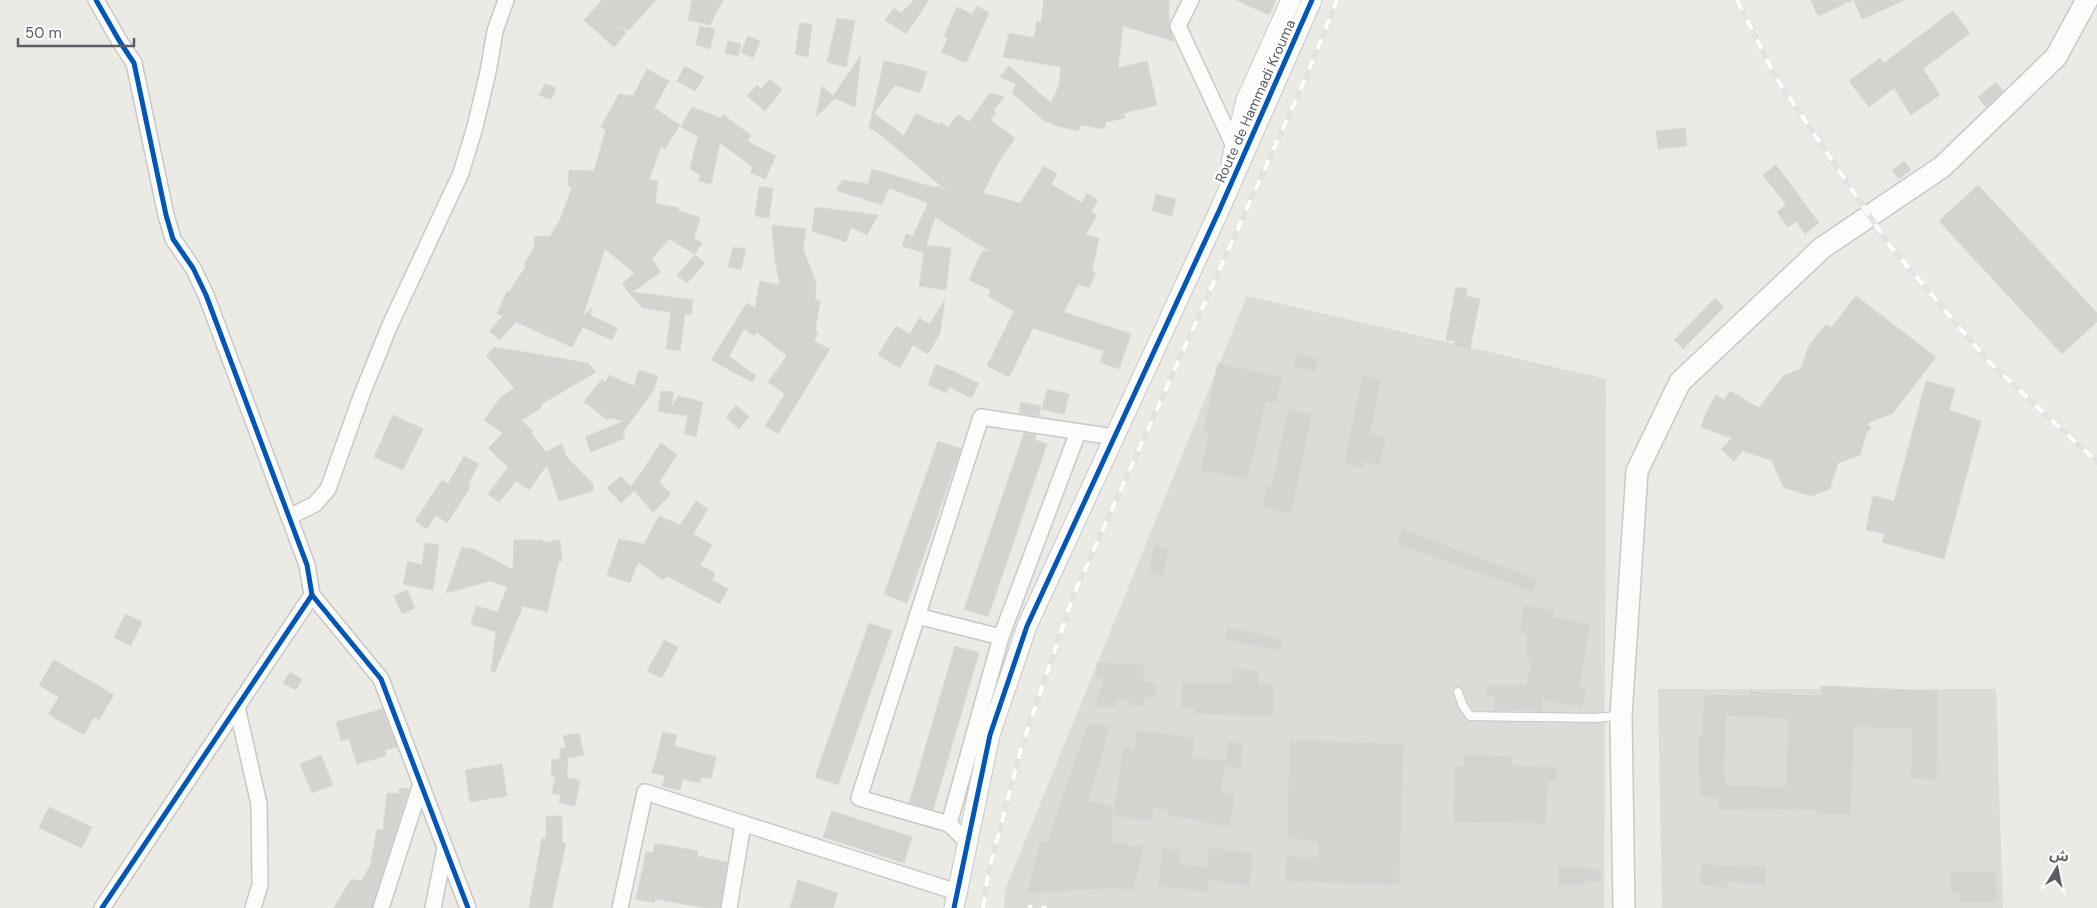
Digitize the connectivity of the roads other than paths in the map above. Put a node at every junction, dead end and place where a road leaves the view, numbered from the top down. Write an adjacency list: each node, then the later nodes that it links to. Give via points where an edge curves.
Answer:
1 (96, 0): 11 (street, via 134,63 173,239 193,268 206,295)
2 (506, 0): 11 (street, via 495,31 477,118 461,173 390,324 328,489 315,504)
3 (1191, 0): 7 (street, via 1178,26)
4 (1291, 0): 7 (street, Route de Hammadi Krouma, via 1246,100)
5 (1312, 0): 8 (street, Route de Hammadi Krouma)
6 (2087, 0): 17 (main road, via 2056,57 1942,167 1822,248 1680,382 1637,471)
7 (1234, 146): 8 (street, Route de Hammadi Krouma)
8 (1218, 212): 10 (street)
9 (1078, 432): 10 (street); 13 (street, via 981,417); 14 (street)
10 (1114, 437): 21 (street, via 1027,626 990,735)
11 (289, 518): 12 (street, via 307,565)
12 (312, 595): 16 (street); 18 (street, via 381,679)
13 (917, 616): 14 (street); 20 (street, via 859,798)
14 (1001, 637): 20 (street)
15 (1458, 692): 17 (lane, via 1470,716)
16 (237, 707): 24 (street); 25 (street, via 260,804 260,885)
17 (1621, 716): 31 (main road)
18 (421, 784): 22 (street); 26 (street)
19 (743, 824): 23 (street); 29 (street, via 645,792); 30 (street)
20 (950, 824): 21 (street)
21 (967, 842): 23 (street)
22 (445, 848): 27 (street); 28 (street)
23 (956, 900)
24 (102, 908)
25 (254, 908)
26 (381, 908)
27 (433, 908)
28 (468, 908)
29 (620, 908)
30 (729, 908)
31 (1624, 908)

